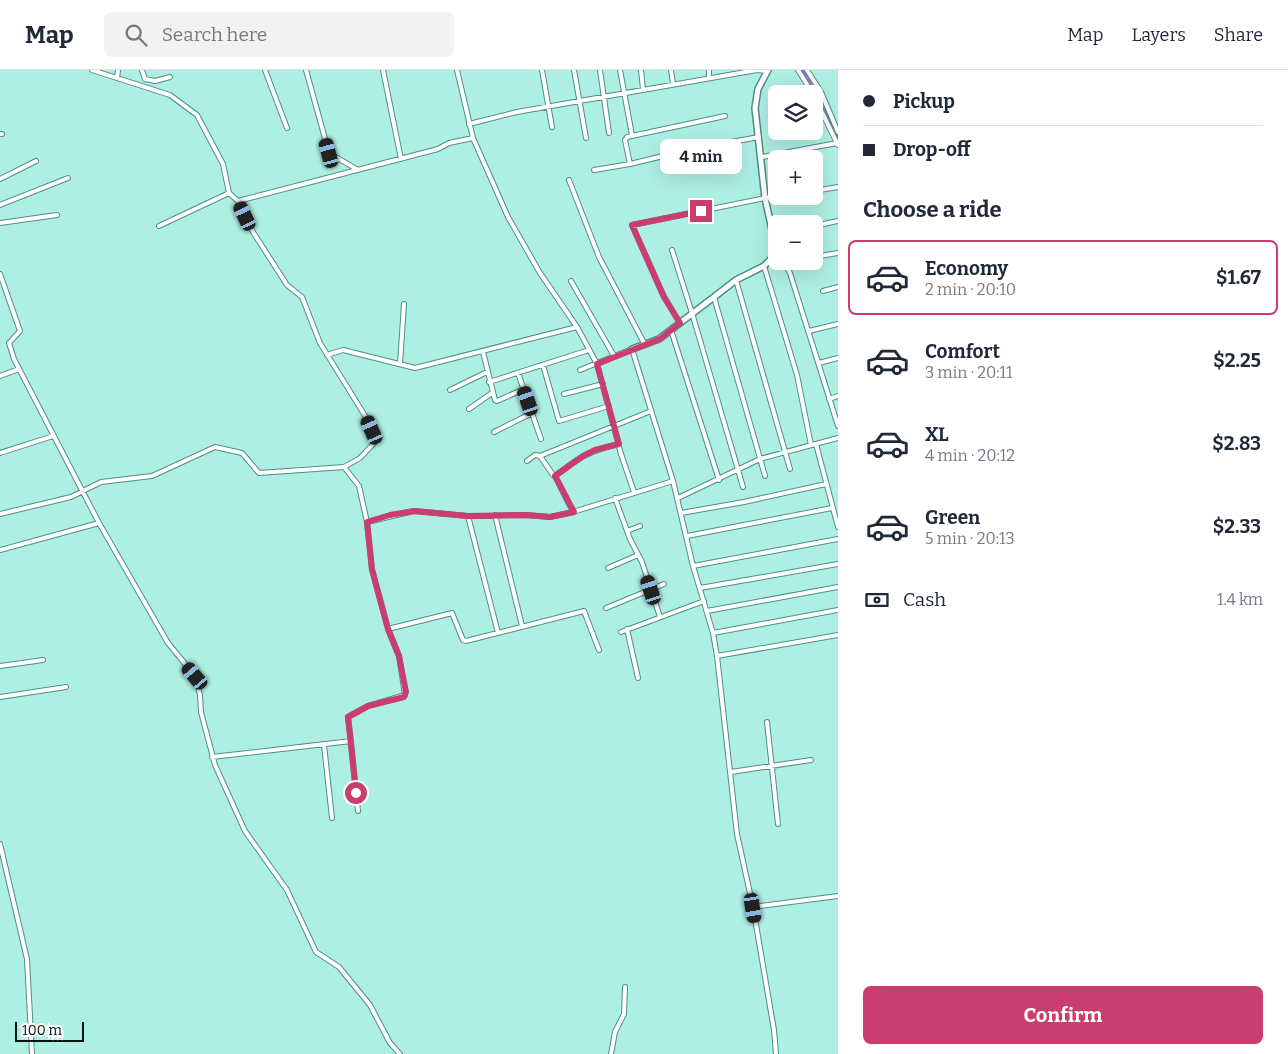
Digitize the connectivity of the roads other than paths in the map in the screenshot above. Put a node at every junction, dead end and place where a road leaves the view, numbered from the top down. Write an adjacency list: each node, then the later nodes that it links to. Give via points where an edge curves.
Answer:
1 (92, 70): 19 (street)
2 (118, 70): 19 (street)
3 (142, 70): 18 (street, via 145,79 155,81)
4 (265, 70): 32 (street)
5 (306, 70): 44 (street, via 329,153)
6 (383, 70): 41 (street)
7 (456, 70): 30 (street)
8 (542, 70): 27 (street)
9 (574, 70): 26 (street)
10 (600, 70): 25 (street)
11 (620, 70): 24 (street)
12 (641, 70): 23 (street)
13 (671, 70): 21 (street)
14 (708, 70): 20 (street)
15 (768, 70): 20 (street); 36 (street, via 758,89)
16 (798, 70): 22 (street)
17 (807, 70): 33 (street, via 821,92)
18 (170, 77)
19 (117, 78): 51 (street, via 170,95 197,115 223,164)
20 (709, 78): 21 (street)
21 (673, 84): 23 (street)
22 (807, 85)
23 (643, 89): 24 (street)
24 (624, 93): 25 (street); 35 (street)
25 (605, 97): 26 (street); 34 (street)
26 (579, 102): 27 (street); 38 (street)
27 (549, 106): 30 (street); 31 (street)
28 (823, 115): 39 (street)
29 (726, 116): 35 (street)
30 (469, 124): 37 (street)
31 (552, 127)
32 (287, 128)
33 (838, 132)
34 (609, 133)
35 (632, 135): 43 (street, via 625,140)
36 (759, 137): 40 (street); 43 (street)
37 (473, 138): 41 (street); 77 (street, via 508,217)
38 (586, 138)
39 (838, 144): 40 (street)
40 (762, 157): 52 (street)
41 (401, 159): 44 (street)
42 (36, 161): 47 (street)
43 (630, 164): 45 (street)
44 (358, 170): 53 (street)
45 (594, 170)
46 (68, 178): 54 (street)
47 (0, 180)
48 (569, 180): 80 (street, via 599,257)
49 (838, 187): 50 (street)
50 (823, 190)
51 (229, 193): 53 (street); 60 (street)
52 (766, 198): 56 (street); 75 (street, via 632,225 664,297)
53 (238, 200): 84 (street, via 253,232 287,285 302,297)
54 (0, 205)
55 (57, 215): 58 (street)
56 (770, 215)
57 (838, 221): 59 (street)
58 (0, 224)
59 (823, 224)
60 (159, 226)
61 (672, 250): 74 (street)
62 (838, 253): 63 (street)
63 (823, 256)
64 (768, 262): 65 (street)
65 (764, 266): 68 (street); 116 (street, via 797,375)
66 (788, 270): 79 (street)
67 (0, 274): 91 (street, via 20,331 9,343)
68 (736, 280): 72 (street); 117 (street)
69 (571, 281): 85 (street)
70 (838, 287): 71 (street)
71 (822, 291)
72 (714, 297): 74 (street); 120 (street)
73 (404, 304): 87 (street)
74 (692, 313): 75 (street); 123 (street)
75 (680, 323): 78 (street)
76 (838, 324): 79 (street)
77 (577, 328): 82 (street); 83 (street)
78 (671, 330): 80 (street); 128 (street)
79 (809, 331): 89 (street)
80 (645, 345): 81 (street)
81 (632, 349): 85 (street); 106 (street)
82 (589, 350): 88 (street); 90 (street)
83 (483, 352): 87 (street, via 424,367); 93 (street)
84 (327, 355): 87 (street, via 343,350); 122 (street, via 367,419 376,441 360,458)
85 (614, 356): 88 (street)
86 (838, 358): 89 (street)
87 (400, 364)
88 (597, 364): 92 (street); 97 (street)
89 (819, 364): 103 (street)
90 (543, 365): 94 (street); 104 (street, via 559,420)
91 (19, 369): 95 (street); 111 (street)
92 (580, 370)
93 (487, 372): 96 (street); 99 (street)
94 (518, 373): 96 (street); 98 (street)
95 (0, 376)
96 (489, 382): 100 (street)
97 (603, 384): 101 (street); 104 (street)
98 (524, 389): 100 (street, via 497,401); 107 (street)
99 (450, 390)
100 (492, 393): 105 (street)
101 (564, 394)
102 (838, 396): 103 (street)
103 (829, 398): 109 (street)
104 (609, 406): 108 (street)
105 (469, 409)
106 (651, 411): 108 (street); 127 (street)
107 (532, 413): 110 (street); 113 (street)
108 (614, 425): 114 (street); 119 (street)
109 (838, 426)
110 (494, 432)
111 (53, 436): 118 (street); 131 (street)
112 (838, 438): 115 (street)
113 (541, 439)
114 (619, 444): 125 (street, via 595,450); 132 (street)
115 (816, 444): 116 (street); 129 (street)
116 (811, 445): 117 (street)
117 (786, 452): 120 (street); 124 (street)
118 (0, 453)
119 (540, 456): 121 (street); 125 (street)
120 (760, 459): 123 (street); 126 (street)
121 (528, 461)
122 (344, 467): 131 (street, via 259,473 242,453 215,447 152,476 101,482); 141 (street, via 359,486)
123 (737, 469): 128 (street); 130 (street)
124 (790, 469)
125 (555, 476): 136 (street)
126 (765, 476)
127 (674, 480): 132 (street); 134 (street)
128 (719, 480): 134 (street)
129 (826, 484): 135 (street); 137 (street)
130 (743, 486)
131 (83, 491): 138 (street, via 71,497); 142 (street)
132 (634, 492): 133 (street)
133 (614, 498): 136 (street); 145 (street)
134 (678, 498): 137 (street)
135 (832, 508): 144 (street); 146 (street)
136 (574, 512): 139 (street, via 550,517)
137 (681, 513): 146 (street)
138 (0, 514)
139 (495, 515): 140 (street); 162 (street)
140 (468, 516): 141 (street, via 414,511); 166 (street)
141 (367, 522): 163 (street, via 372,570)
142 (99, 523): 148 (street); 179 (street, via 168,644 195,676)
143 (640, 526): 145 (street)
144 (838, 527)
145 (627, 531): 149 (street)
146 (687, 536): 151 (street)
147 (838, 539): 151 (street)
148 (0, 550)
149 (638, 555): 152 (street); 156 (street)
150 (838, 564): 155 (street)
151 (693, 566): 155 (street)
152 (608, 568)
153 (664, 584): 156 (street)
154 (838, 587): 160 (street)
155 (700, 588): 157 (street)
156 (651, 590): 158 (street); 161 (street)
157 (704, 601): 160 (street); 161 (street)
158 (606, 608)
159 (838, 610): 167 (street)
160 (706, 611): 167 (street)
161 (660, 617): 164 (street)
162 (522, 626): 166 (street); 169 (street, via 584,611)
163 (388, 629): 166 (street, via 452,613 464,641); 177 (street, via 399,656 405,695 368,706 348,717)
164 (627, 629): 165 (street); 173 (street)
165 (621, 632)
166 (498, 633)
167 (713, 633): 170 (street)
168 (838, 635): 170 (street)
169 (599, 650)
170 (717, 656): 182 (street)
171 (43, 660): 172 (street)
172 (0, 666)
173 (638, 678)
174 (66, 687): 175 (street)
175 (0, 696)
176 (767, 722): 181 (street)
177 (351, 741): 178 (street); 183 (street)
178 (324, 745): 179 (street); 184 (street)
179 (212, 757): 191 (street, via 245,831 287,890 316,952 339,967 370,1005 390,1043)
180 (811, 760): 181 (street)
181 (772, 766): 182 (street); 185 (street)
182 (731, 772): 188 (street, via 736,834)
183 (358, 811)
184 (332, 818)
185 (778, 824)
186 (0, 844): 190 (street, via 28,959)
187 (838, 896): 188 (street)
188 (753, 908): 193 (street)
189 (625, 987): 192 (street, via 624,1014 615,1032)
190 (32, 1054)
191 (400, 1054)
192 (611, 1054)
193 (776, 1054)

